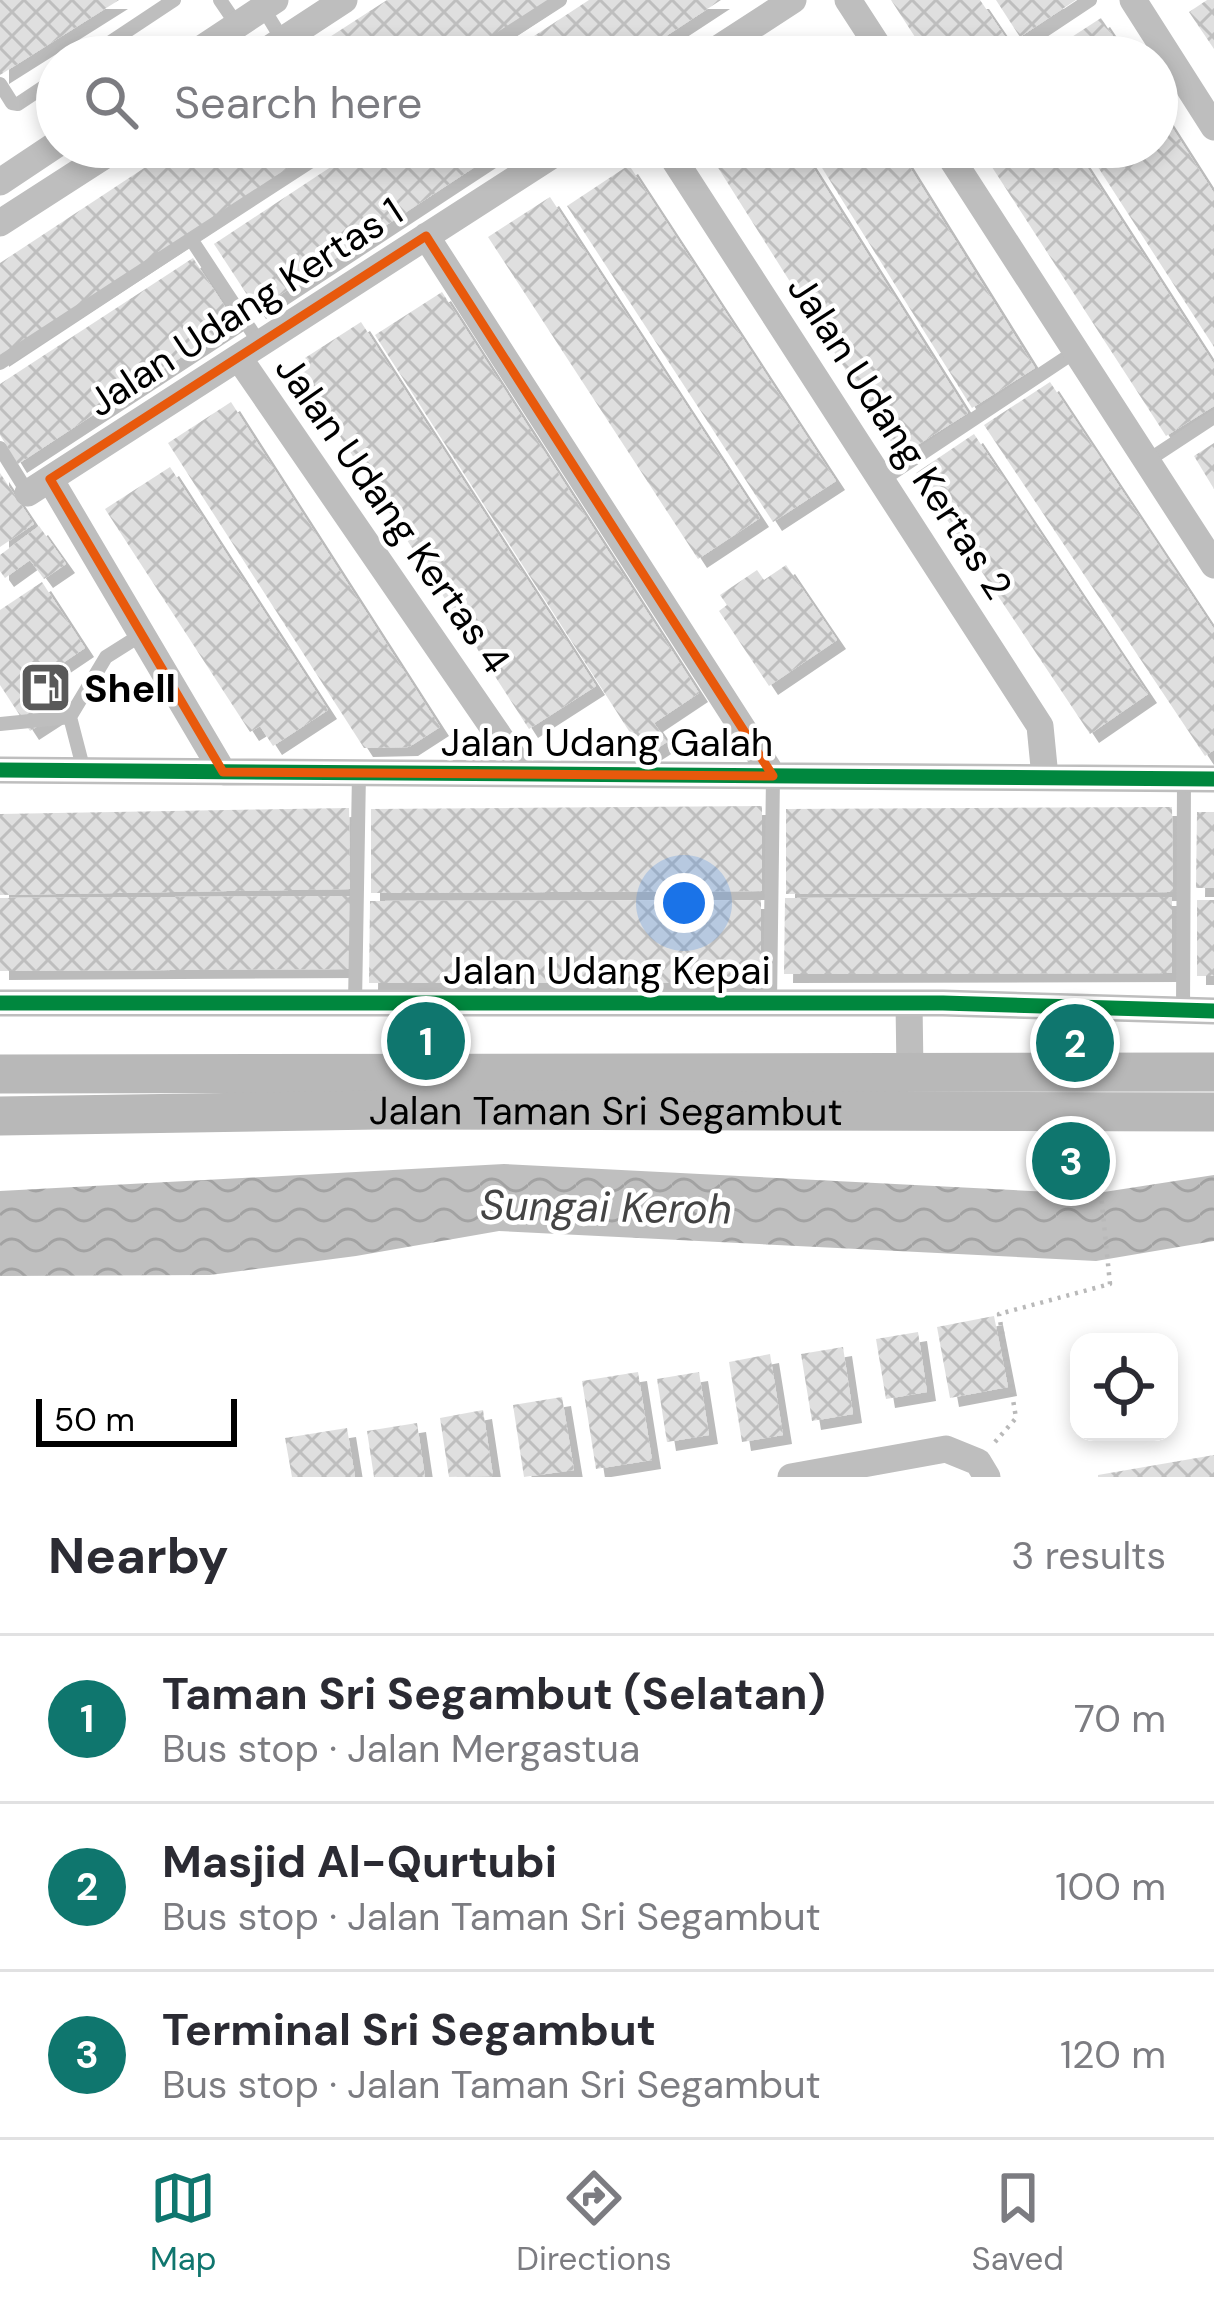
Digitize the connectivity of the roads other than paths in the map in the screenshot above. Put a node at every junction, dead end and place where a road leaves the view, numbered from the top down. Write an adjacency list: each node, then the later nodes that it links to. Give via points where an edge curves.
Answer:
1 (174, 0): 11 (lane)
2 (220, 0): 10 (lane)
3 (344, 0): 14 (street)
4 (560, 0): 15 (lane)
5 (793, 0): 16 (street)
6 (848, 0): 17 (street)
7 (1090, 0): 18 (lane)
8 (1133, 0): 19 (street)
9 (269, 4): 10 (street); 13 (lane)
10 (237, 25): 12 (street)
11 (120, 36)
12 (220, 36)
13 (283, 36)
14 (303, 36)
15 (504, 36)
16 (737, 36)
17 (871, 36)
18 (1036, 36)
19 (1156, 36)
20 (1178, 71): 23 (street)
21 (0, 84): 22 (lane, via 12,103)
22 (36, 92)
23 (1214, 127)
24 (36, 158): 32 (street)
25 (85, 168): 33 (street)
26 (300, 168): 35 (lane)
27 (520, 168): 31 (lane)
28 (533, 168): 31 (street, Jalan Udang Kertas 1)
29 (680, 168): 42 (street, Jalan Udang Kertas 2)
30 (958, 168): 37 (street)
31 (524, 174): 34 (street, Jalan Udang Kertas 1)
32 (0, 182)
33 (0, 223)
34 (426, 236): 36 (street, Jalan Udang Kertas 1); 53 (street)
35 (190, 239): 36 (lane); 38 (lane)
36 (249, 351): 43 (street, Jalan Udang Kertas 1); 52 (street, Jalan Udang Kertas 4)
37 (1076, 351): 41 (street); 42 (lane)
38 (0, 363)
39 (1214, 417): 41 (lane)
40 (0, 448): 43 (lane)
41 (1147, 461): 44 (street)
42 (882, 480): 54 (street, Jalan Udang Kertas 2, via 1040,726)
43 (39, 486): 45 (street)
44 (1214, 566)
45 (144, 633): 46 (lane, via 106,657); 50 (street)
46 (70, 717): 47 (lane); 49 (lane)
47 (0, 724)
48 (0, 770): 49 (street, Jalan Udang Galah)
49 (84, 771): 50 (street, Jalan Udang Galah)
50 (223, 772): 51 (street, Jalan Udang Galah)
51 (359, 773): 52 (street, Jalan Udang Galah); 58 (lane)
52 (525, 774): 53 (street, Jalan Udang Galah)
53 (773, 776): 54 (street, Jalan Udang Galah); 59 (lane)
54 (1045, 777): 55 (street, Jalan Udang Galah)
55 (1184, 778): 56 (street, Jalan Udang Galah); 61 (lane)
56 (1214, 778)
57 (0, 1003): 58 (street, Jalan Udang Kepai)
58 (355, 1003): 59 (street, Jalan Udang Kepai)
59 (770, 1003): 60 (street, Jalan Udang Kepai)
60 (909, 1003): 61 (street, Jalan Udang Kepai); 63 (street)
61 (1183, 1011): 62 (street, Jalan Udang Kepai)
62 (1214, 1011)
63 (910, 1071): 64 (street, Jalan Taman Sri Segambut); 65 (street, Jalan Taman Sri Segambut)
64 (1214, 1072)
65 (0, 1074)
66 (1214, 1112): 67 (street, Jalan Taman Sri Segambut)
67 (0, 1116)
68 (982, 1470): 69 (street, via 946,1449)
69 (791, 1477)

